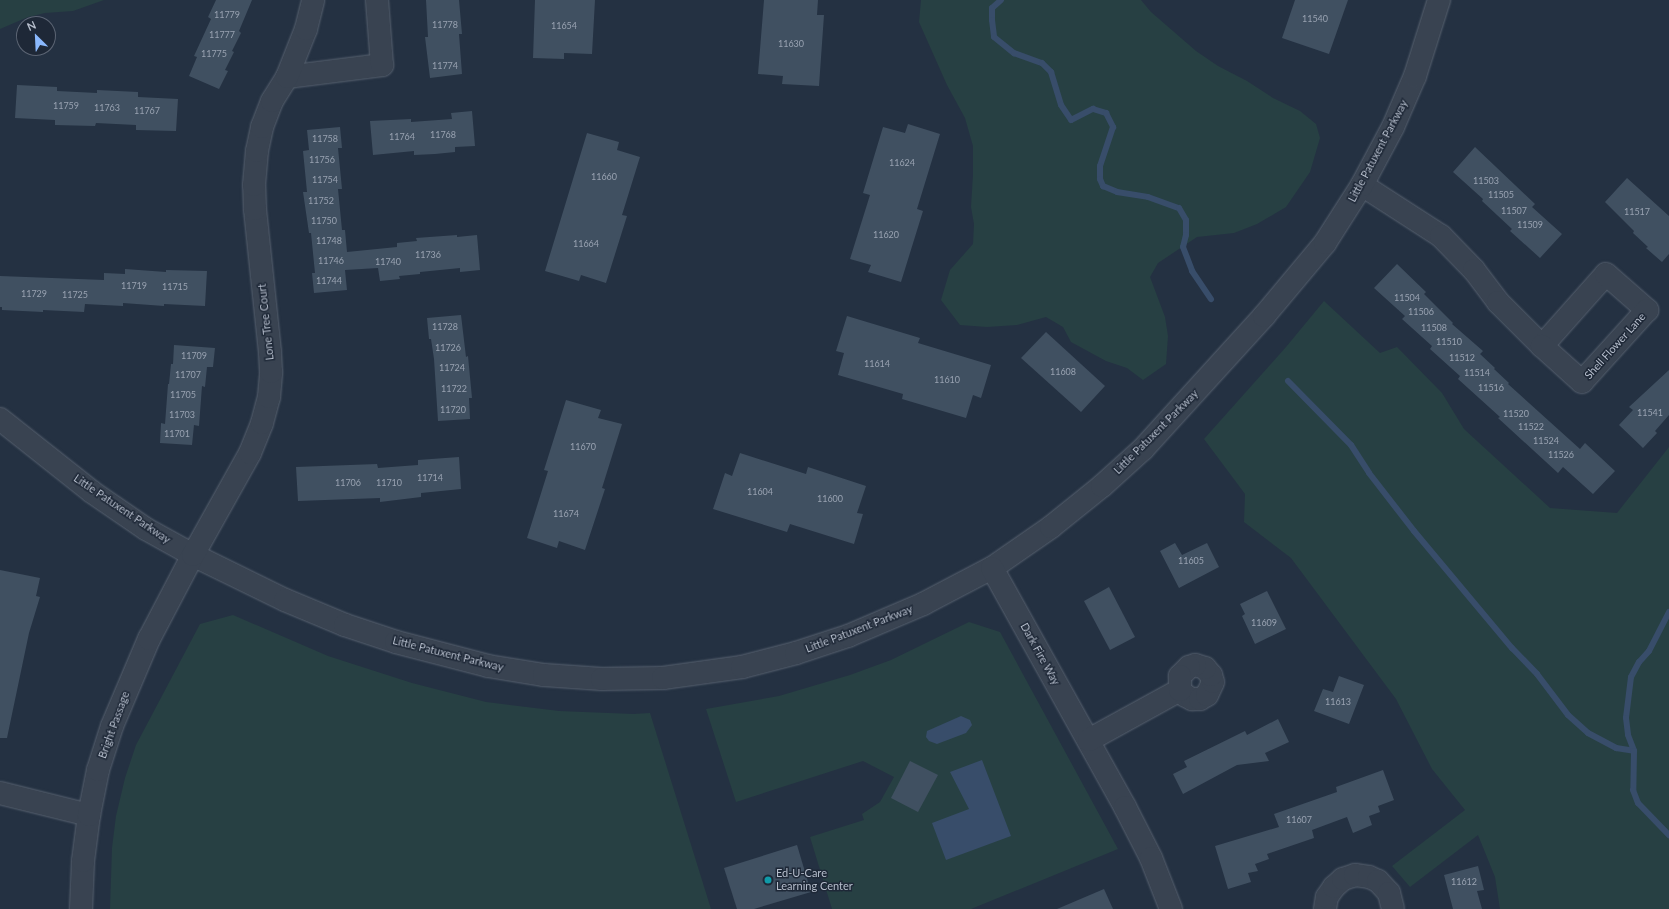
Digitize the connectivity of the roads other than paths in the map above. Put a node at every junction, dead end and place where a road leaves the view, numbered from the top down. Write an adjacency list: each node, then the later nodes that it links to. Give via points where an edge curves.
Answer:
1 (313, 0): 4 (street, Lone Tree Court, via 306,28)
2 (377, 0): 4 (street, via 382,65)
3 (1439, 0): 5 (street, Little Patuxent Parkway, via 1415,76 1393,127)
4 (287, 77): 8 (street, Lone Tree Court, via 272,102 262,127 254,186 271,372 269,397 250,453)
5 (1362, 186): 6 (street, Shell Flower Lane, via 1441,236 1474,270 1498,302); 9 (street, Little Patuxent Parkway, via 1325,243 1259,322 1143,448 1102,486)
6 (1542, 346): 6 (street, Shell Flower Lane, via 1606,274 1647,310 1582,382)
7 (0, 419): 8 (street, Little Patuxent Parkway, via 92,492 146,529)
8 (193, 555): 9 (street, Little Patuxent Parkway, via 285,600 345,625 396,642 488,666 544,675 602,679 663,678 742,667 796,653 848,636 923,604); 13 (street, Bright Passage, via 150,640 112,726 98,770)
9 (992, 568): 11 (street, Dark Fire Way)
10 (1180, 690): 11 (street)
11 (1089, 740): 15 (street, Dark Fire Way, via 1151,858)
12 (0, 793): 13 (street)
13 (89, 815): 14 (street, Bright Passage, via 83,861)
14 (81, 909)
15 (1171, 909)
16 (1325, 909): 17 (street, via 1327,897 1334,887 1343,879 1355,875 1378,881 1389,893)
17 (1393, 909)

